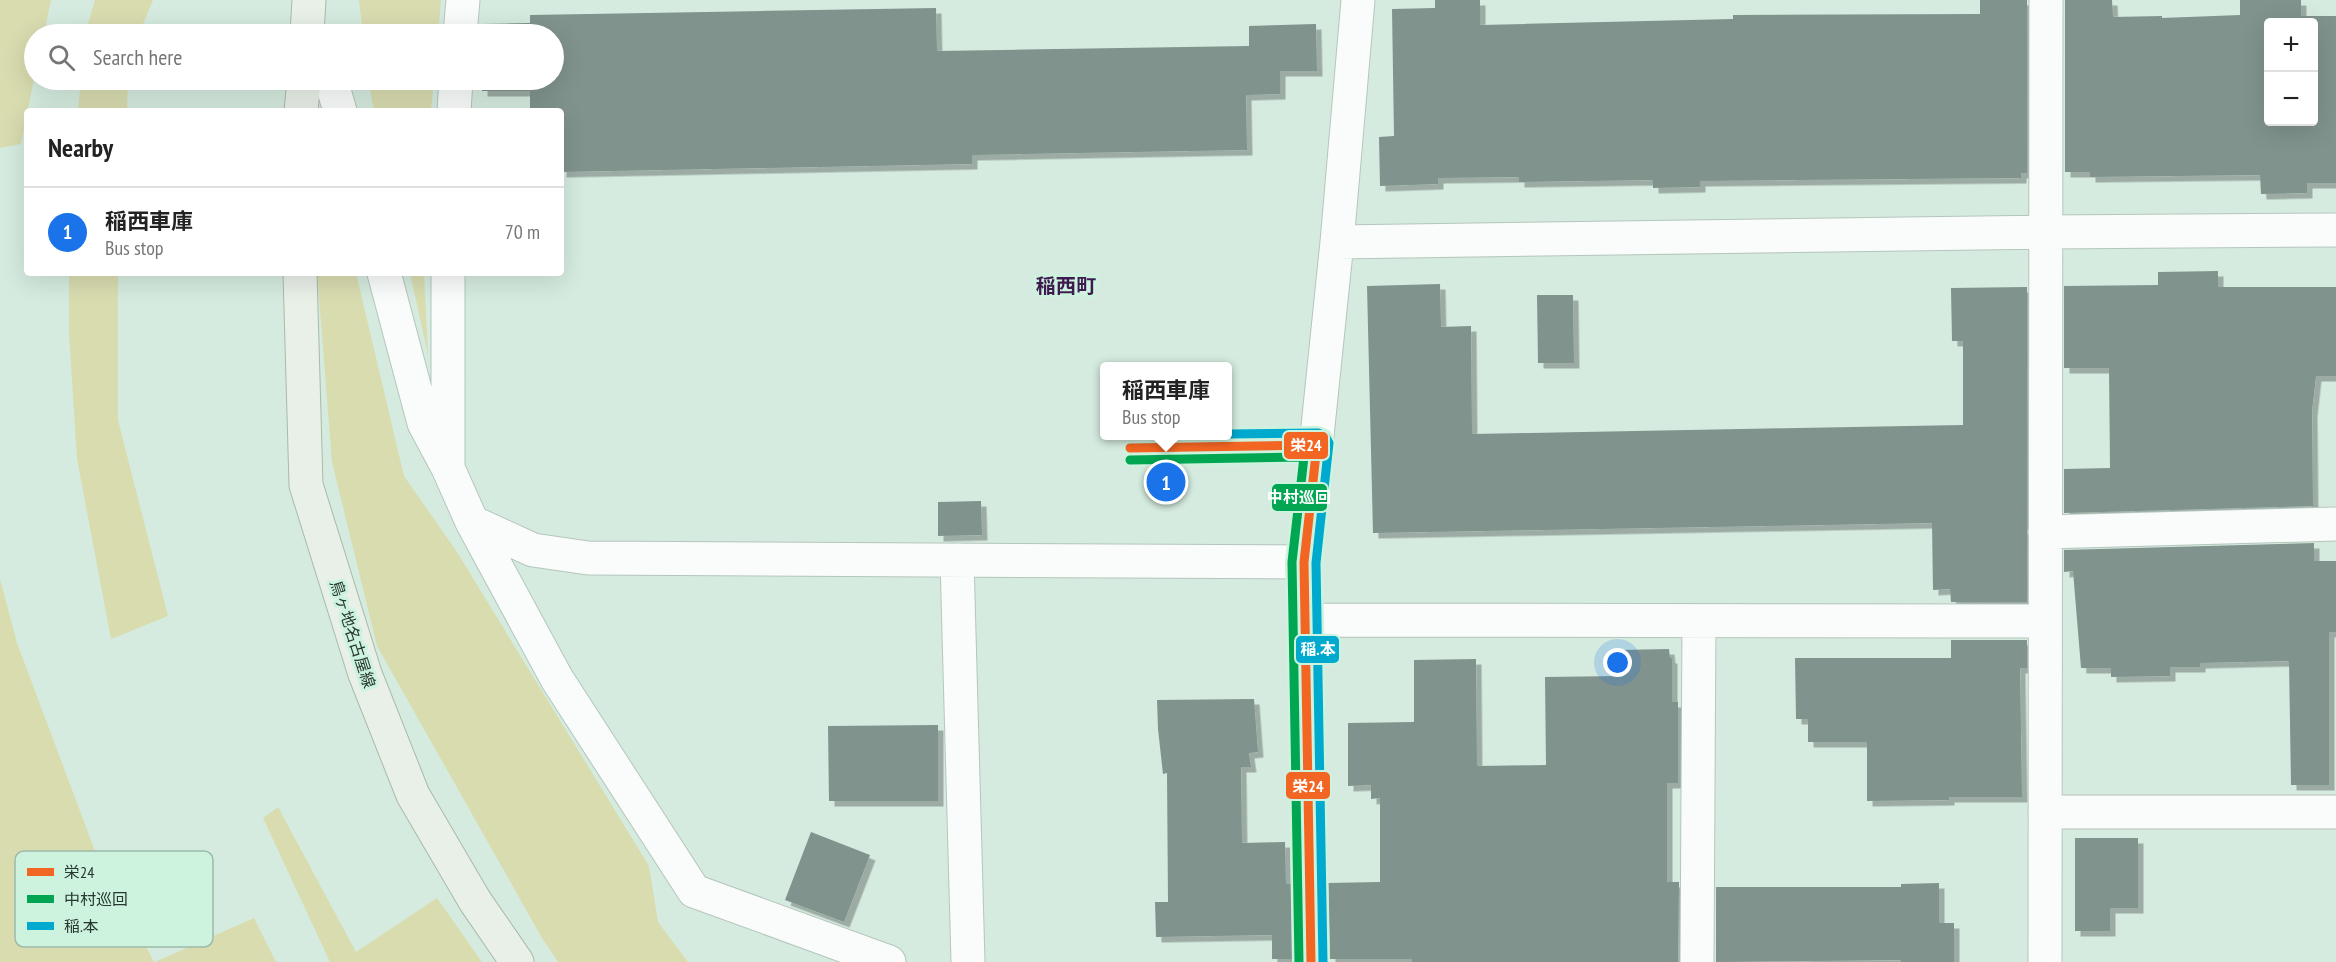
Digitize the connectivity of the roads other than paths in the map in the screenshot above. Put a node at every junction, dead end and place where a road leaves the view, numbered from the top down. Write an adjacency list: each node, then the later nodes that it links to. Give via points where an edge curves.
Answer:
1 (310, 0): 5 (main road); 6 (street)
2 (463, 0): 7 (street)
3 (1358, 0): 16 (street)
4 (2046, 0): 15 (street)
5 (309, 24)
6 (316, 24)
7 (461, 24)
8 (303, 90): 11 (main road)
9 (334, 90): 12 (street)
10 (455, 90): 13 (street)
11 (301, 108)
12 (339, 108)
13 (454, 108)
14 (2336, 230): 15 (street)
15 (2046, 232): 16 (street); 23 (street)
16 (1337, 242): 25 (street)
17 (300, 276): 31 (main road, 鳥ヶ地名古屋線, via 306,485 365,674 413,795 475,901)
18 (385, 276): 20 (street, via 424,423)
19 (448, 276): 20 (street)
20 (448, 468): 21 (street)
21 (472, 522): 24 (street, via 533,550 588,558); 32 (street, via 557,679 694,891)
22 (2336, 524): 23 (street)
23 (2045, 532): 28 (street)
24 (957, 560): 25 (street); 33 (street)
25 (1305, 562): 26 (street)
26 (1306, 620): 27 (street); 34 (street)
27 (1699, 621): 28 (street); 35 (street)
28 (2045, 621): 29 (street)
29 (2045, 812): 30 (street); 36 (street)
30 (2336, 812)
31 (517, 962)
32 (889, 962)
33 (968, 962)
34 (1311, 962)
35 (1697, 962)
36 (2044, 962)

